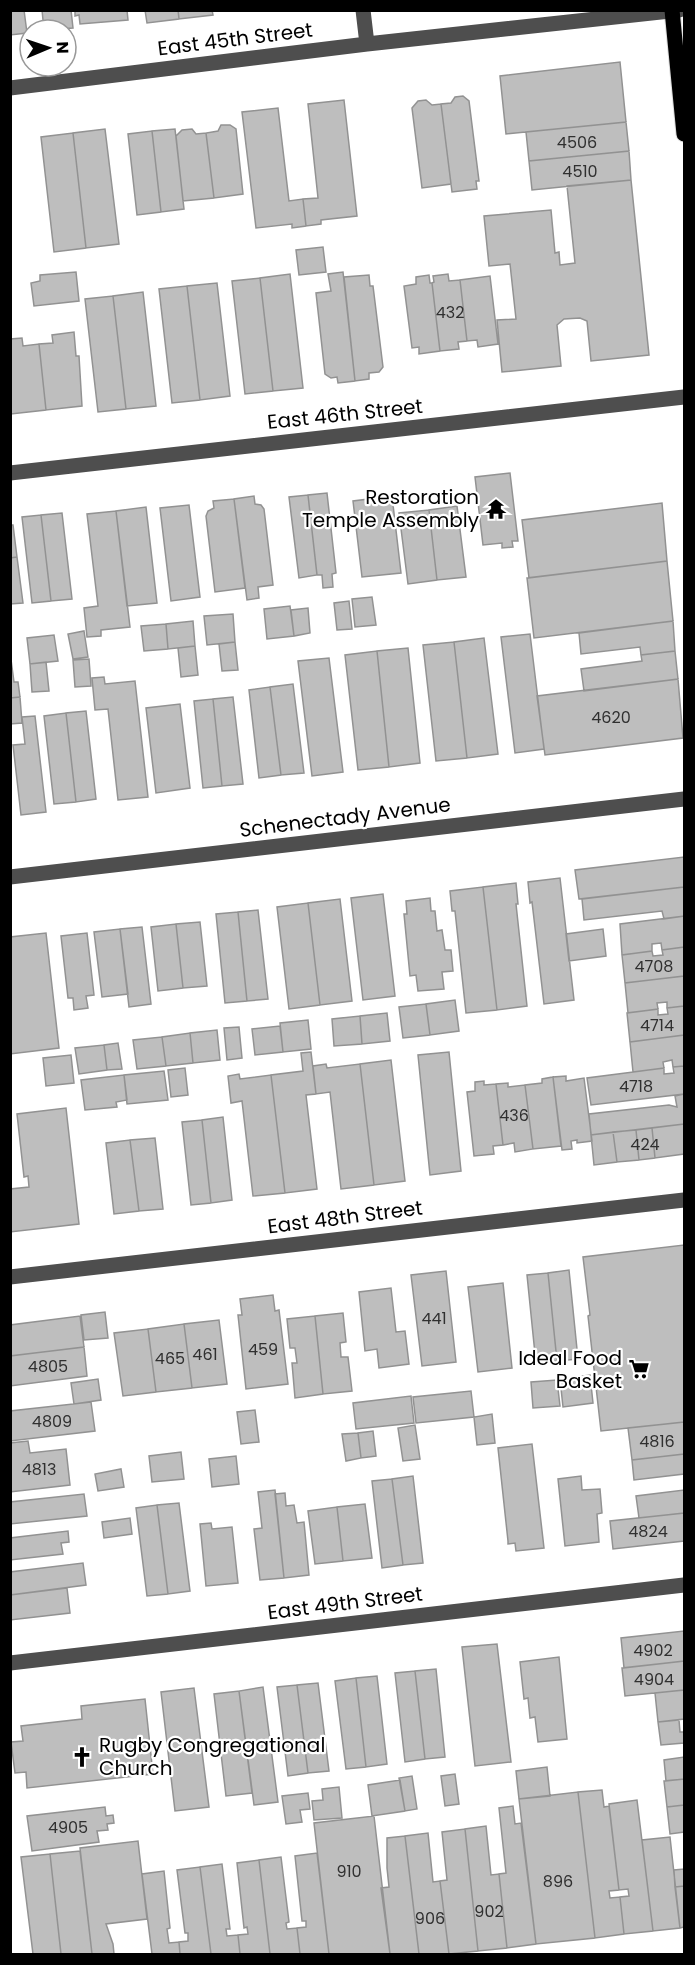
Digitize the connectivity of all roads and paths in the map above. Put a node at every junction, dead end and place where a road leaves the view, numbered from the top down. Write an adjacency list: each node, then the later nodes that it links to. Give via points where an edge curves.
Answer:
1 (363, 10): 4 (street)
2 (679, 10): 3 (street, East 45th Street)
3 (672, 11): 4 (street, East 45th Street); 6 (main road)
4 (367, 44): 5 (street, East 45th Street)
5 (10, 88)
6 (684, 134)
7 (684, 397): 8 (street, East 46th Street)
8 (10, 473)
9 (684, 799): 10 (street, Schenectady Avenue)
10 (10, 877)
11 (684, 1200): 12 (street, East 48th Street)
12 (10, 1277)
13 (684, 1585): 14 (street, East 49th Street)
14 (10, 1663)

